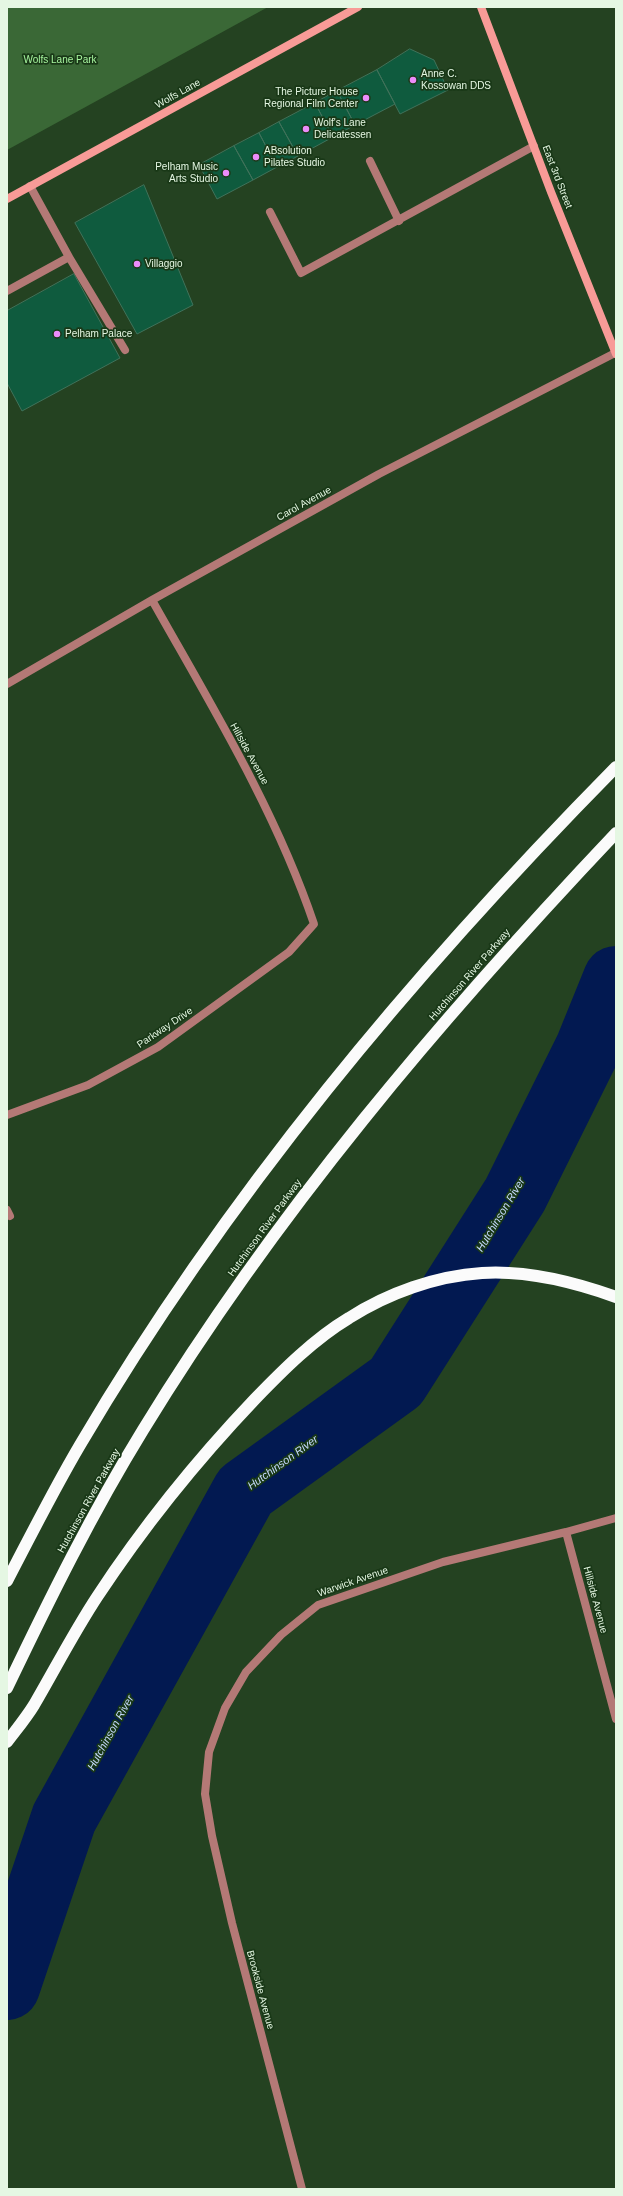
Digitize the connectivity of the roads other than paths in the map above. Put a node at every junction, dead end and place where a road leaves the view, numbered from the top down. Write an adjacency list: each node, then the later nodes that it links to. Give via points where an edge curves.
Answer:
1 (358, 7): 5 (street, Wolfs Lane)
2 (481, 7): 3 (street, East 3rd Street)
3 (534, 146): 8 (street); 12 (street, East 3rd Street)
4 (370, 161): 8 (street)
5 (30, 186): 6 (street, Wolfs Lane); 9 (street)
6 (7, 199)
7 (270, 212): 8 (street, via 301,273)
8 (399, 221)
9 (69, 257): 10 (street); 11 (street)
10 (7, 291)
11 (126, 350)
12 (616, 353): 13 (street, Carol Avenue, via 379,474)
13 (152, 600): 14 (street, Carol Avenue); 17 (street, Hillside Avenue, via 261,796 299,879)
14 (7, 684)
15 (616, 767): 22 (highway, via 480,908 421,975 306,1114 258,1177 106,1401 59,1481)
16 (616, 833): 23 (highway, Hutchinson River Parkway, via 434,1034 342,1144 265,1247 139,1436 68,1563)
17 (314, 924): 18 (street, Parkway Drive, via 289,952 158,1047 88,1085)
18 (7, 1115)
19 (616, 1297): 25 (highway, via 539,1276 474,1274 439,1280 394,1295 348,1318 290,1364 225,1430 174,1492 110,1578 74,1633 33,1706)
20 (616, 1518): 21 (street, Warwick Avenue)
21 (566, 1532): 24 (street, Hillside Avenue); 26 (street, Warwick Avenue, via 443,1562 318,1605 282,1635 246,1672 225,1708 209,1752)
22 (7, 1580)
23 (7, 1688)
24 (616, 1719)
25 (7, 1742)
26 (205, 1794): 27 (street, Brookside Avenue, via 232,1923)
27 (302, 2189)

